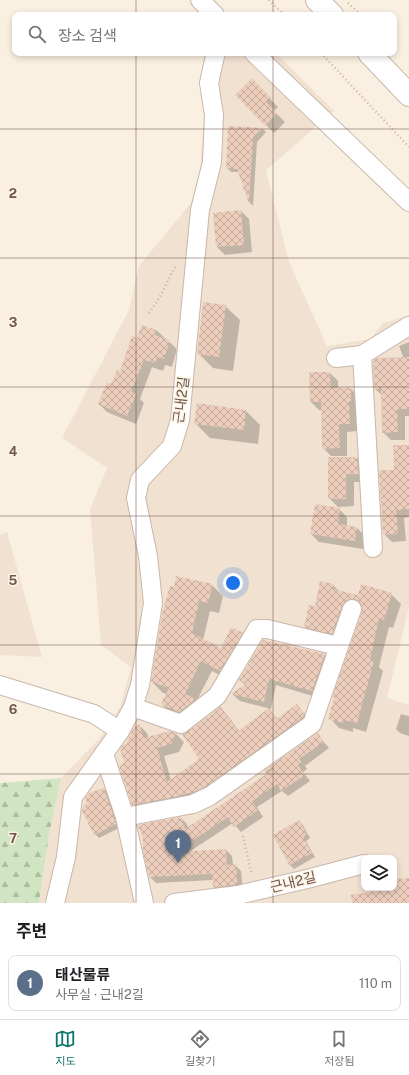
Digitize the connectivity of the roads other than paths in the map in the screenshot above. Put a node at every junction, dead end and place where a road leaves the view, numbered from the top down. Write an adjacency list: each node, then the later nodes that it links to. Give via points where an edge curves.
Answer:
1 (200, 0): 3 (street)
2 (317, 0): 4 (main road)
3 (212, 12)
4 (329, 12)
5 (214, 56): 17 (street, 근내2길, via 209,83 214,116 212,162 200,210 180,420 172,446 140,480 136,498 148,556 153,603 140,685)
6 (257, 56): 9 (street)
7 (371, 56): 8 (main road)
8 (409, 95)
9 (409, 202)
10 (409, 326): 11 (street)
11 (362, 355): 12 (street); 13 (street)
12 (336, 358)
13 (373, 548)
14 (352, 609): 15 (street)
15 (338, 646): 17 (street, via 267,629 257,629 217,696 181,724); 20 (street, via 312,724 210,796 193,804)
16 (0, 684): 18 (street, via 94,714)
17 (133, 707): 18 (street, 근내2길)
18 (120, 731): 19 (street, 근내2길)
19 (104, 754): 20 (street); 22 (street, 근내2길, via 73,797 66,857)
20 (125, 817): 23 (street)
21 (361, 865): 24 (street, 근내2길, via 238,895)
22 (55, 903)
23 (144, 903)
24 (174, 903)

